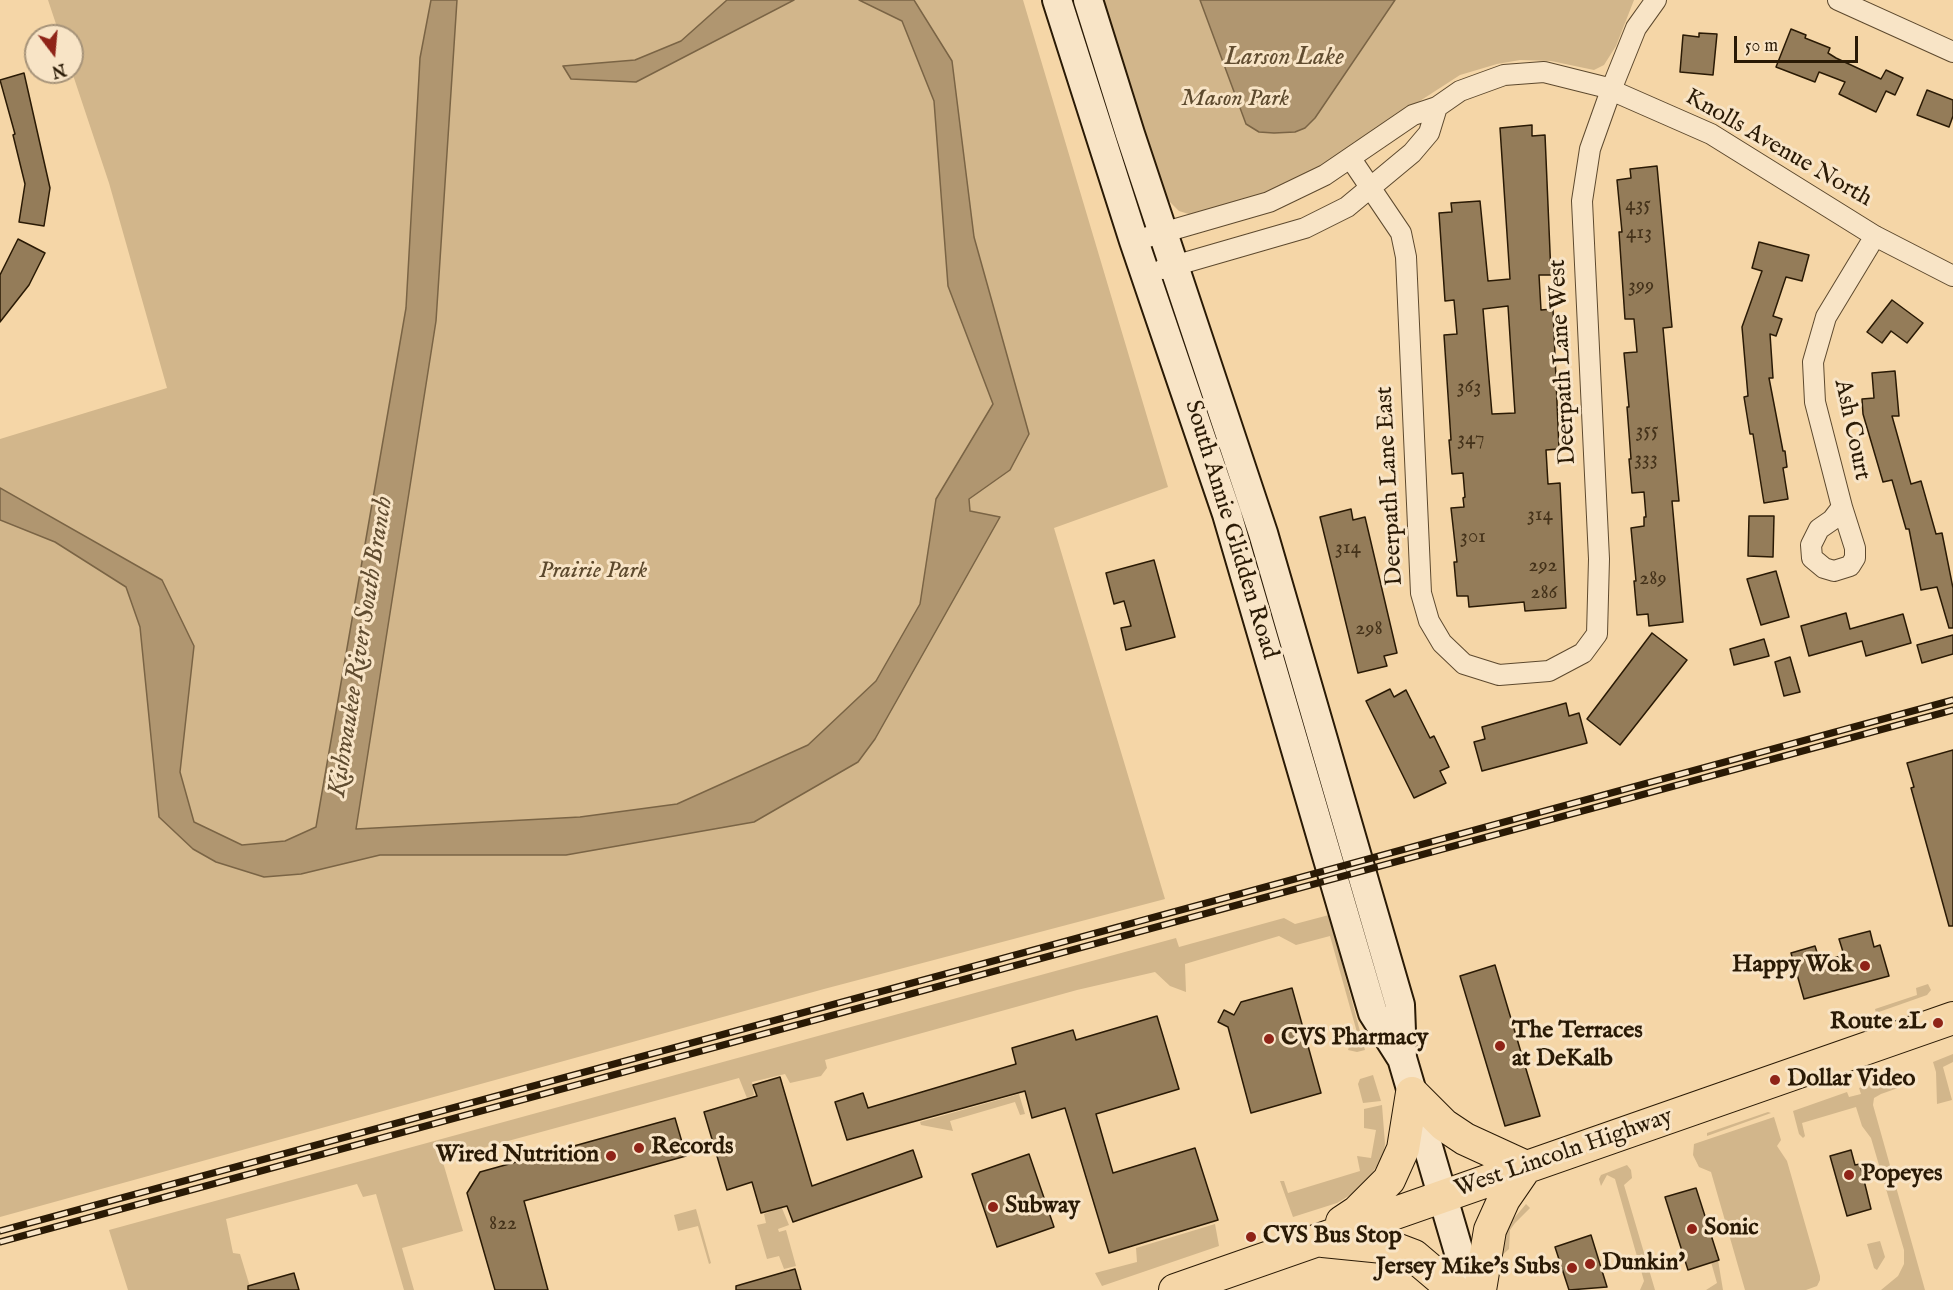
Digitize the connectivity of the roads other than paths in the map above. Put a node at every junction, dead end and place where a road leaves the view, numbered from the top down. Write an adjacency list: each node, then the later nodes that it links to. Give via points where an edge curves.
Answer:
1 (1057, 0): 13 (main road, South Annie Glidden Road)
2 (1088, 0): 11 (main road, South Annie Glidden Road)
3 (1656, 0): 7 (street, Deerpath Lane West, via 1636,28)
4 (1838, 0): 5 (street)
5 (1865, 6): 6 (street)
6 (1953, 52)
7 (1611, 90): 8 (street, Knolls Avenue North, via 1544,72 1528,72 1476,84); 12 (street, Knolls Avenue North, via 1711,134); 18 (street, Deerpath Lane West, via 1590,149 1582,201 1599,559)
8 (1437, 107): 9 (street, Knolls Avenue North, via 1413,115); 10 (street, via 1429,133)
9 (1351, 159): 10 (street, Deerpath Lane East); 11 (street, Knolls Avenue North, via 1269,202)
10 (1371, 190): 14 (street, via 1305,228); 18 (street, Deerpath Lane East, via 1401,233 1406,257 1421,593 1429,621 1442,643 1464,664 1499,675 1549,671 1583,653)
11 (1165, 233): 13 (street, Knolls Avenue North); 14 (main road, South Annie Glidden Road)
12 (1875, 236): 16 (street, Knolls Avenue North); 17 (street, Ash Court, via 1826,317 1813,362 1815,402)
13 (1134, 241): 15 (main road, South Annie Glidden Road)
14 (1175, 266): 15 (street); 20 (main road, South Annie Glidden Road, via 1263,533 1394,983 1400,1005)
15 (1145, 274): 20 (main road, South Annie Glidden Road, via 1227,514 1373,1013)
16 (1953, 276)
17 (1842, 507)
18 (1597, 634)
19 (1953, 1018): 22 (main road, West Lincoln Highway)
20 (1402, 1058): 21 (main road, South Annie Glidden Road)
21 (1412, 1093): 22 (main road, via 1444,1125 1465,1139); 23 (main road, South Annie Glidden Road); 24 (main road, via 1403,1149 1389,1180 1357,1212)
22 (1526, 1167): 23 (main road, West Lincoln Highway); 28 (main road, via 1504,1199 1490,1230)
23 (1441, 1196): 24 (main road, West Lincoln Highway); 27 (main road, South Annie Glidden Road)
24 (1313, 1240): 25 (main road, West Lincoln Highway); 26 (main road, via 1393,1248 1414,1256)
25 (1175, 1290)
26 (1454, 1290)
27 (1470, 1290)
28 (1480, 1290)

